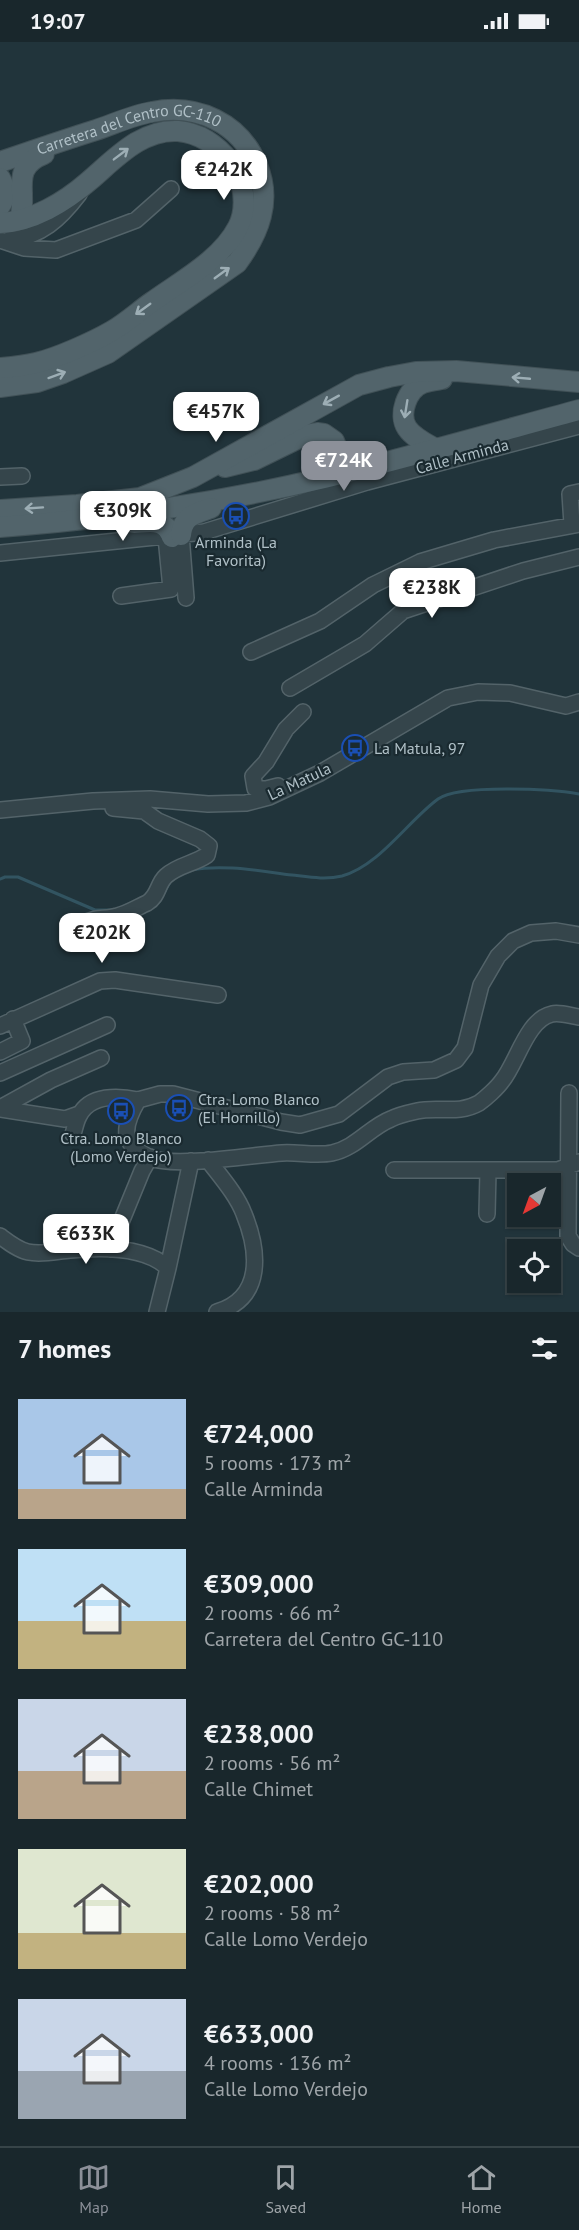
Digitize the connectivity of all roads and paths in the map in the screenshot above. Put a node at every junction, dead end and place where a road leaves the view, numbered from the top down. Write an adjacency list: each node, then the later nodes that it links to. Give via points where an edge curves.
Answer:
1 (75, 136): 2 (main road, Carretera del Centro GC-110); 5 (main road, via 29,162 22,174); 14 (main road, Carretera del Centro GC-110, one-way to 1, via 37,382 108,353 237,263 259,227 264,194 252,152 226,125 206,114 152,112)
2 (0, 162)
3 (0, 178): 7 (main road, via 6,196)
4 (89, 181): 8 (main road, Carretera del Centro GC-110); 10 (street, via 53,223 27,238); 11 (main road, Carretera del Centro GC-110, one-way to 11, via 118,155 148,136 191,133 218,148 236,169 243,212 238,227 214,256 112,331 38,363)
5 (22, 189): 8 (main road, via 36,202); 9 (main road)
6 (171, 189): 10 (street, via 136,220 56,250 24,248)
7 (0, 206)
8 (53, 206): 9 (main road, Carretera del Centro GC-110)
9 (20, 219): 10 (main road, Carretera del Centro GC-110)
10 (1, 236)
11 (0, 368)
12 (489, 375): 13 (main road, one-way to 12); 19 (main road, one-way to 19, via 421,383 414,389 403,416 407,428); 20 (main road, one-way to 20, via 416,372 358,385)
13 (579, 382)
14 (0, 387)
15 (579, 410): 18 (main road)
16 (579, 417): 18 (main road)
17 (579, 426): 29 (street, Calle Arminda, via 367,482 242,522)
18 (471, 439): 19 (main road)
19 (434, 448): 24 (main road, via 323,478)
20 (198, 475): 24 (main road, via 254,460 305,435 317,433 334,441 338,453 328,468); 25 (main road, one-way to 25, via 140,498)
21 (22, 476): 22 (street)
22 (0, 477)
23 (574, 493): 27 (street)
24 (244, 494): 26 (main road); 29 (main road, via 191,514)
25 (0, 510)
26 (92, 519): 28 (main road); 29 (main road, via 116,524 158,521)
27 (575, 524): 34 (street, via 494,540 420,562 373,585 320,621)
28 (0, 527)
29 (173, 536): 30 (street, Calle Arminda); 32 (street, via 171,589); 33 (street)
30 (0, 554)
31 (579, 557): 35 (street, via 523,571 403,611 365,644)
32 (121, 596)
33 (186, 598)
34 (251, 652)
35 (290, 688)
36 (579, 702): 38 (street, La Matula, via 566,706 510,693 478,692 448,698)
37 (303, 712): 38 (street, via 253,776 255,788 266,789)
38 (320, 773): 39 (street, La Matula, via 246,803)
39 (93, 801): 40 (street, La Matula); 42 (street, via 109,808 144,811 209,846 207,855 200,860 164,878 155,898 117,917 93,918 86,923 84,932)
40 (0, 810)
41 (579, 935): 51 (street, via 538,932 513,941 498,956 482,985 465,1048 456,1060 434,1070 388,1077 339,1114 300,1125 173,1094)
42 (88, 937)
43 (219, 995): 45 (street, via 100,981)
44 (579, 1017): 56 (street, via 554,1013 542,1018 529,1033 502,1082 479,1103 456,1111 419,1110 389,1119 353,1145 332,1153)
45 (7, 1022): 47 (street, via 22,1041)
46 (107, 1025): 49 (street)
47 (0, 1052)
48 (101, 1058): 52 (street)
49 (0, 1073)
50 (568, 1093): 58 (street)
51 (138, 1100): 53 (street, via 103,1098); 55 (street, via 125,1133 130,1143)
52 (0, 1109): 53 (street, via 64,1119)
53 (79, 1114): 54 (street)
54 (74, 1134)
55 (150, 1157): 57 (street); 64 (street)
56 (208, 1160): 57 (street); 67 (street, via 244,1212 255,1259 252,1284 243,1298)
57 (191, 1161): 65 (street)
58 (575, 1168): 60 (street); 63 (street, via 568,1236)
59 (394, 1170): 60 (street)
60 (488, 1171): 61 (street)
61 (487, 1214)
62 (0, 1236): 64 (street, via 26,1252)
63 (576, 1246)
64 (110, 1250): 65 (street, via 145,1254)
65 (168, 1268): 66 (street)
66 (157, 1312)
67 (217, 1312)

